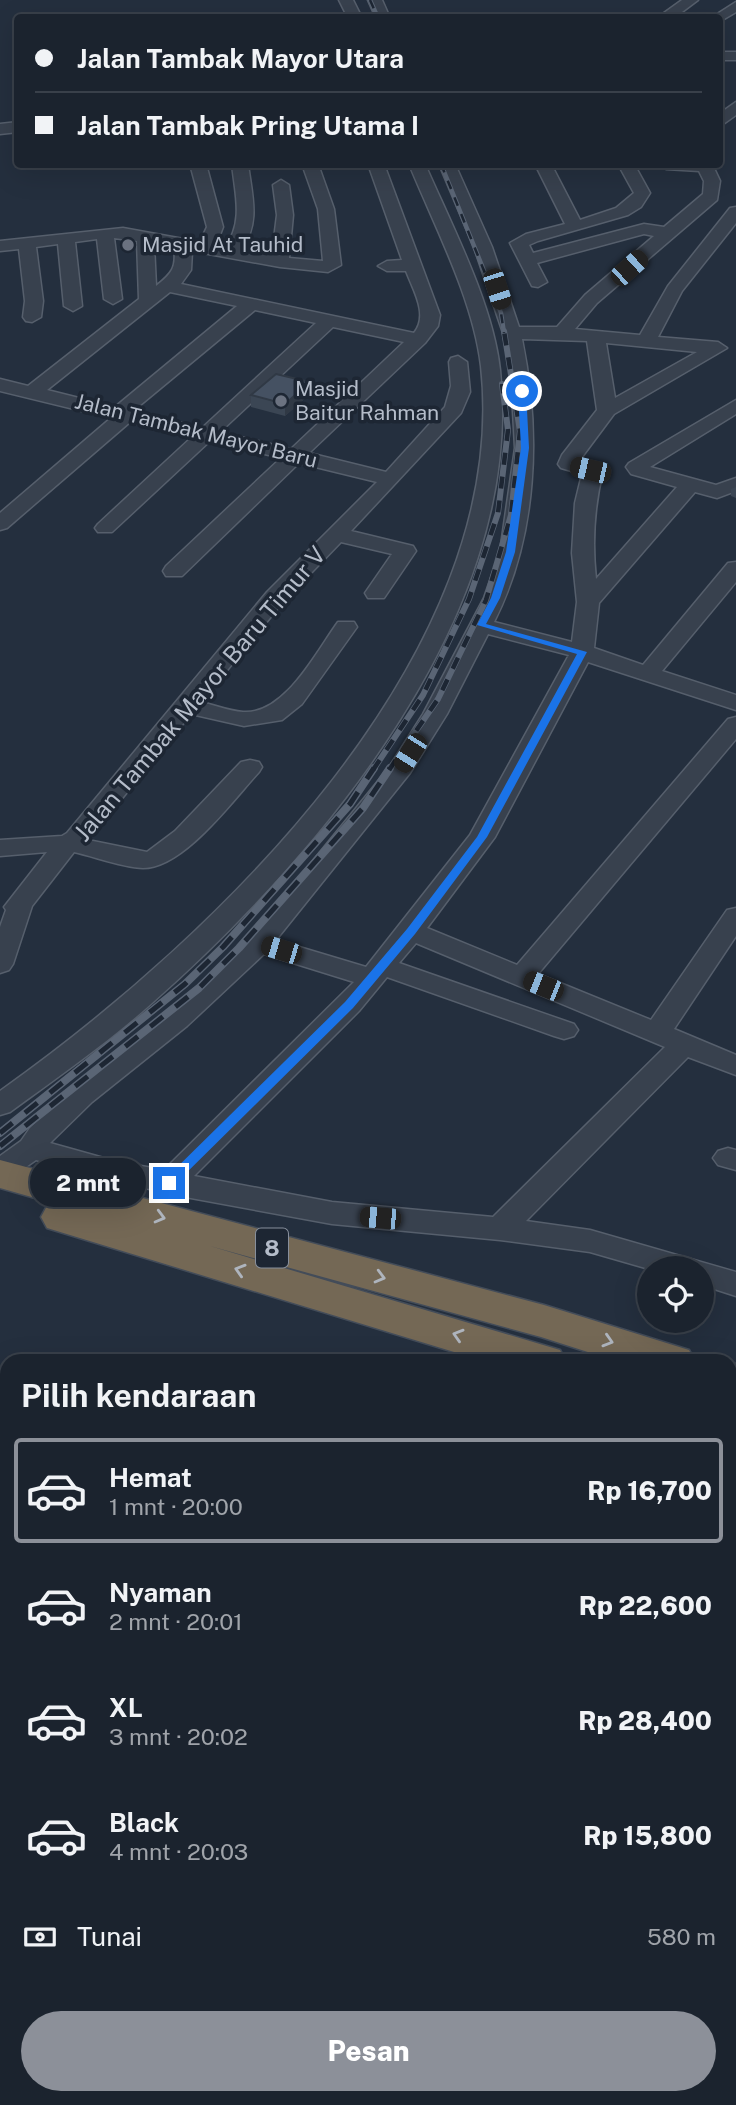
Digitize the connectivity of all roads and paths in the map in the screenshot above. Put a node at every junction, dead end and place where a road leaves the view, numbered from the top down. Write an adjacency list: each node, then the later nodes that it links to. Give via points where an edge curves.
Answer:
1 (691, 0): 2 (street)
2 (670, 14)
3 (199, 168): 23 (street, via 215,227)
4 (240, 168): 25 (street, via 246,225)
5 (311, 168): 26 (street, via 326,209 332,265)
6 (378, 168): 27 (street)
7 (419, 168): 82 (street, via 464,271 491,375 488,474 467,562 401,697 357,764 288,852 226,920 131,1007)
8 (449, 168): 22 (street)
9 (545, 168): 14 (street)
10 (628, 168): 14 (street, via 642,193 640,199 615,214)
11 (706, 168): 16 (street, via 712,181 711,196)
12 (281, 185): 26 (street, via 285,215)
13 (736, 212): 42 (street, via 674,290)
14 (575, 226): 24 (street)
15 (105, 233): 17 (street); 18 (street); 31 (street)
16 (667, 233): 24 (street, via 645,229); 39 (street, via 591,299)
17 (145, 237): 20 (street); 32 (street)
18 (66, 238): 19 (street); 34 (street)
19 (26, 243): 21 (street); 36 (street, via 34,290)
20 (182, 243): 23 (street); 30 (street, via 183,272)
21 (0, 246)
22 (483, 247): 24 (street); 38 (street)
23 (206, 248): 25 (street)
24 (523, 252): 29 (street)
25 (229, 253): 26 (street)
26 (280, 262)
27 (414, 265): 28 (street); 41 (street, via 431,315)
28 (387, 266)
29 (538, 282)
30 (167, 286): 32 (street); 33 (street)
31 (113, 299)
32 (148, 299): 46 (street)
33 (251, 303): 37 (street); 49 (street)
34 (73, 306)
35 (350, 308): 37 (street)
36 (32, 317)
37 (332, 321): 41 (street); 50 (street)
38 (512, 333): 39 (street); 62 (street, via 525,448 511,552)
39 (562, 333): 40 (street)
40 (596, 337): 42 (street); 48 (street)
41 (418, 340): 51 (street)
42 (645, 343): 43 (street)
43 (726, 347): 48 (street)
44 (458, 362): 52 (street, Jalan Tambak Mayor Baru Timur V, via 458,402)
45 (0, 385): 46 (street, Jalan Tambak Mayor Baru)
46 (34, 391): 49 (street, Jalan Tambak Mayor Baru)
47 (736, 406): 54 (street, via 636,467)
48 (607, 411): 61 (street, via 568,462 593,471 585,503)
49 (123, 414): 50 (street, Jalan Tambak Mayor Baru); 55 (street)
50 (207, 434): 51 (street, Jalan Tambak Mayor Baru); 56 (street)
51 (294, 456): 52 (street, Jalan Tambak Mayor Baru); 59 (street)
52 (391, 479): 57 (street, Jalan Tambak Mayor Baru Timur V)
53 (736, 484): 54 (street, via 721,492)
54 (700, 487): 61 (street)
55 (0, 524)
56 (105, 528)
57 (336, 534): 60 (street, via 405,551); 67 (street, Jalan Tambak Mayor Baru Timur V, via 275,597)
58 (736, 568): 65 (street)
59 (174, 571)
60 (376, 593)
61 (587, 602): 64 (street)
62 (481, 625): 64 (street); 75 (street, via 398,773)
63 (346, 627): 67 (street, via 294,699 274,715 244,719)
64 (582, 652): 65 (street); 74 (street, via 482,837)
65 (647, 674): 66 (street)
66 (736, 703)
67 (187, 706): 70 (street, Jalan Tambak Mayor Baru Timur V)
68 (736, 724): 78 (street)
69 (250, 767): 70 (street, Jalan Tambak Mayor Baru Timur V, via 174,846 154,860)
70 (68, 843): 71 (street); 72 (street)
71 (0, 848)
72 (9, 909): 76 (street, via 19,908)
73 (736, 916): 80 (street)
74 (411, 931): 77 (street); 78 (street)
75 (259, 944): 77 (street); 83 (street, via 177,1020 82,1095)
76 (3, 948)
77 (377, 972): 79 (street); 85 (street)
78 (521, 977): 80 (street)
79 (564, 1030)
80 (670, 1039): 81 (street); 87 (street)
81 (736, 1066)
82 (0, 1105)
83 (31, 1147): 84 (street); 85 (street)
84 (0, 1172): 91 (highway, 8, one-way to 91)
85 (169, 1183): 87 (street, via 332,1213)
86 (0, 1199): 91 (highway, 8, one-way to 86)
87 (500, 1229): 88 (street, via 590,1241)
88 (643, 1256)
89 (714, 1277): 90 (street)
90 (736, 1284)
91 (537, 1346): 92 (highway, 8, one-way to 92)
92 (605, 1354)

